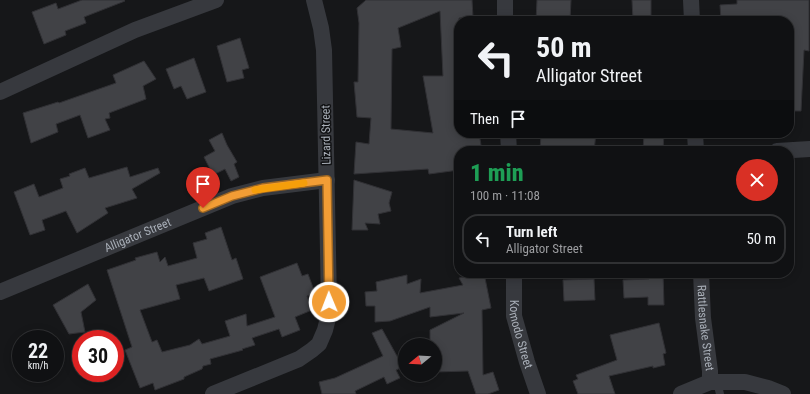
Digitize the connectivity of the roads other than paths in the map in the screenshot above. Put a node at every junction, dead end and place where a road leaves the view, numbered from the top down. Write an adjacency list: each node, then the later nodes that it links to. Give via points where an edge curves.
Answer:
1 (216, 0): 7 (street, via 135,30)
2 (314, 0): 10 (street, Lizard Street, via 324,50)
3 (505, 0): 5 (street)
4 (691, 0): 6 (street)
5 (505, 16)
6 (692, 16)
7 (0, 92)
8 (810, 149): 9 (street)
9 (794, 150)
10 (327, 180): 13 (street, Alligator Street, via 263,188 232,196); 15 (street, Lizard Street, via 329,302 328,318 319,344 299,359)
11 (514, 278): 16 (street, Komodo Street, via 514,316)
12 (701, 278): 14 (street, Rattlesnake Street, via 703,318 710,370)
13 (0, 292)
14 (715, 386): 17 (street); 18 (street, via 745,382)
15 (213, 394)
16 (538, 394)
17 (681, 394)
18 (783, 394)

